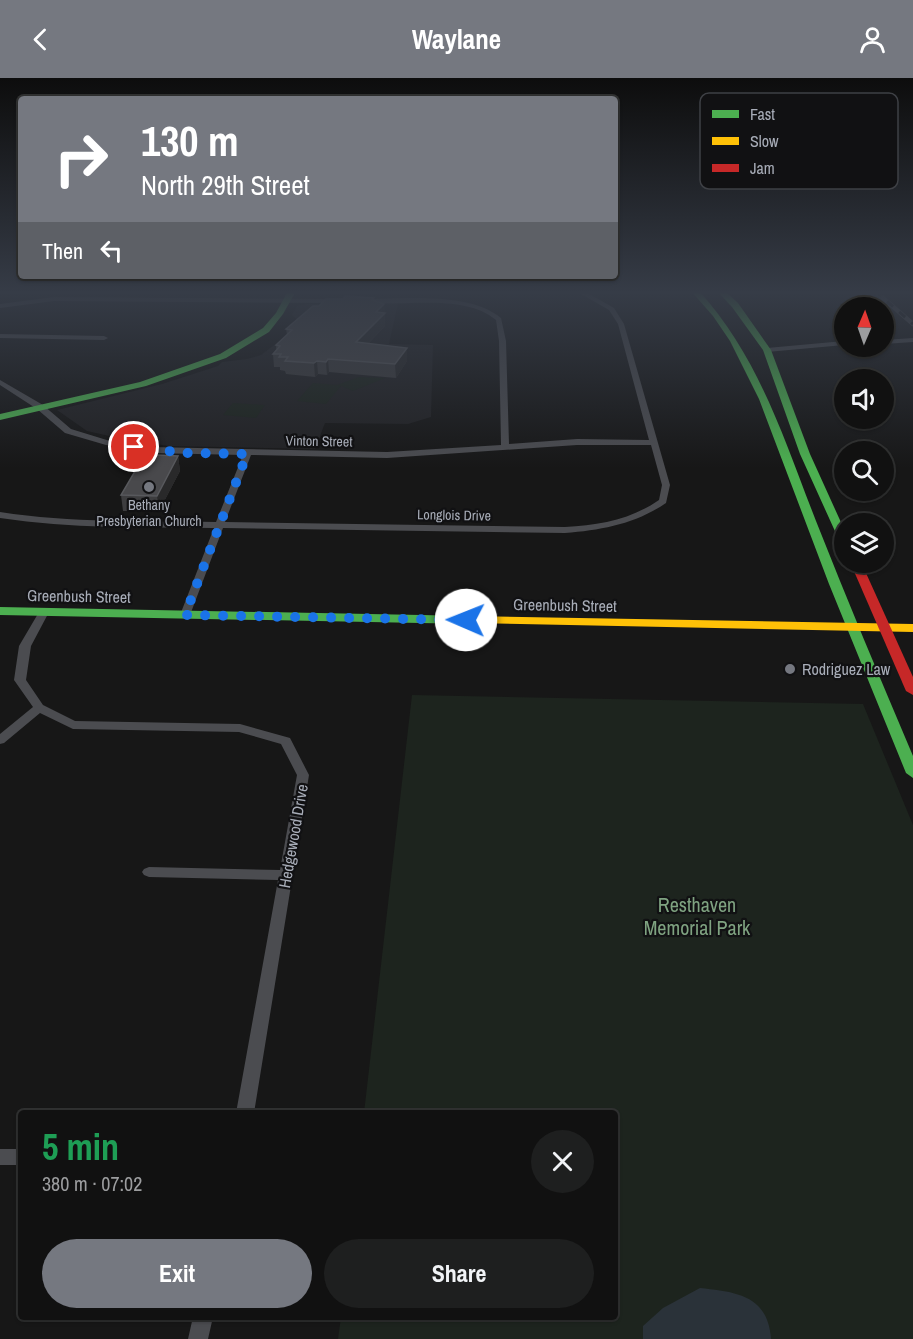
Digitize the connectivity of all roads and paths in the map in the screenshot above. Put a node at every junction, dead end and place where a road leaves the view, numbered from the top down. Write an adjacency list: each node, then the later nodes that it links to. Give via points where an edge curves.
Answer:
1 (233, 350): 7 (main road, via 143,384)
2 (502, 350): 10 (street)
3 (628, 350): 9 (street, Longlois Drive)
4 (741, 350): 19 (main road)
5 (767, 350): 13 (main road)
6 (0, 382): 7 (street, Vinton Street)
7 (40, 407): 8 (main road); 11 (street, Vinton Street, via 68,431 110,442 151,450)
8 (0, 417)
9 (655, 443): 10 (street, Vinton Street, via 577,442); 14 (street, Longlois Drive, via 666,485 663,501 627,521 596,528)
10 (507, 447): 11 (street, Vinton Street, via 396,455)
11 (247, 454): 14 (street)
12 (0, 515): 14 (street, Longlois Drive, via 82,523)
13 (834, 517)
14 (220, 525): 18 (street)
15 (860, 573): 20 (main road)
16 (0, 611): 17 (main road, Greenbush Street)
17 (44, 612): 18 (main road, Greenbush Street); 23 (street, Hedgewood Drive, via 25,646 20,680)
18 (185, 615): 19 (main road, Greenbush Street)
19 (852, 627): 20 (main road, Greenbush Street); 25 (main road)
20 (884, 628): 21 (main road, Greenbush Street); 22 (main road)
21 (913, 628)
22 (913, 691)
23 (39, 708): 24 (street); 27 (street, Hedgewood Drive, via 73,725 240,728 286,741 303,775)
24 (0, 741)
25 (913, 773)
26 (149, 872): 27 (street)
27 (286, 875): 28 (street, Hedgewood Drive)
28 (246, 1110)
29 (0, 1157): 30 (street)
30 (18, 1157)
31 (202, 1320): 32 (street)
32 (198, 1339)

